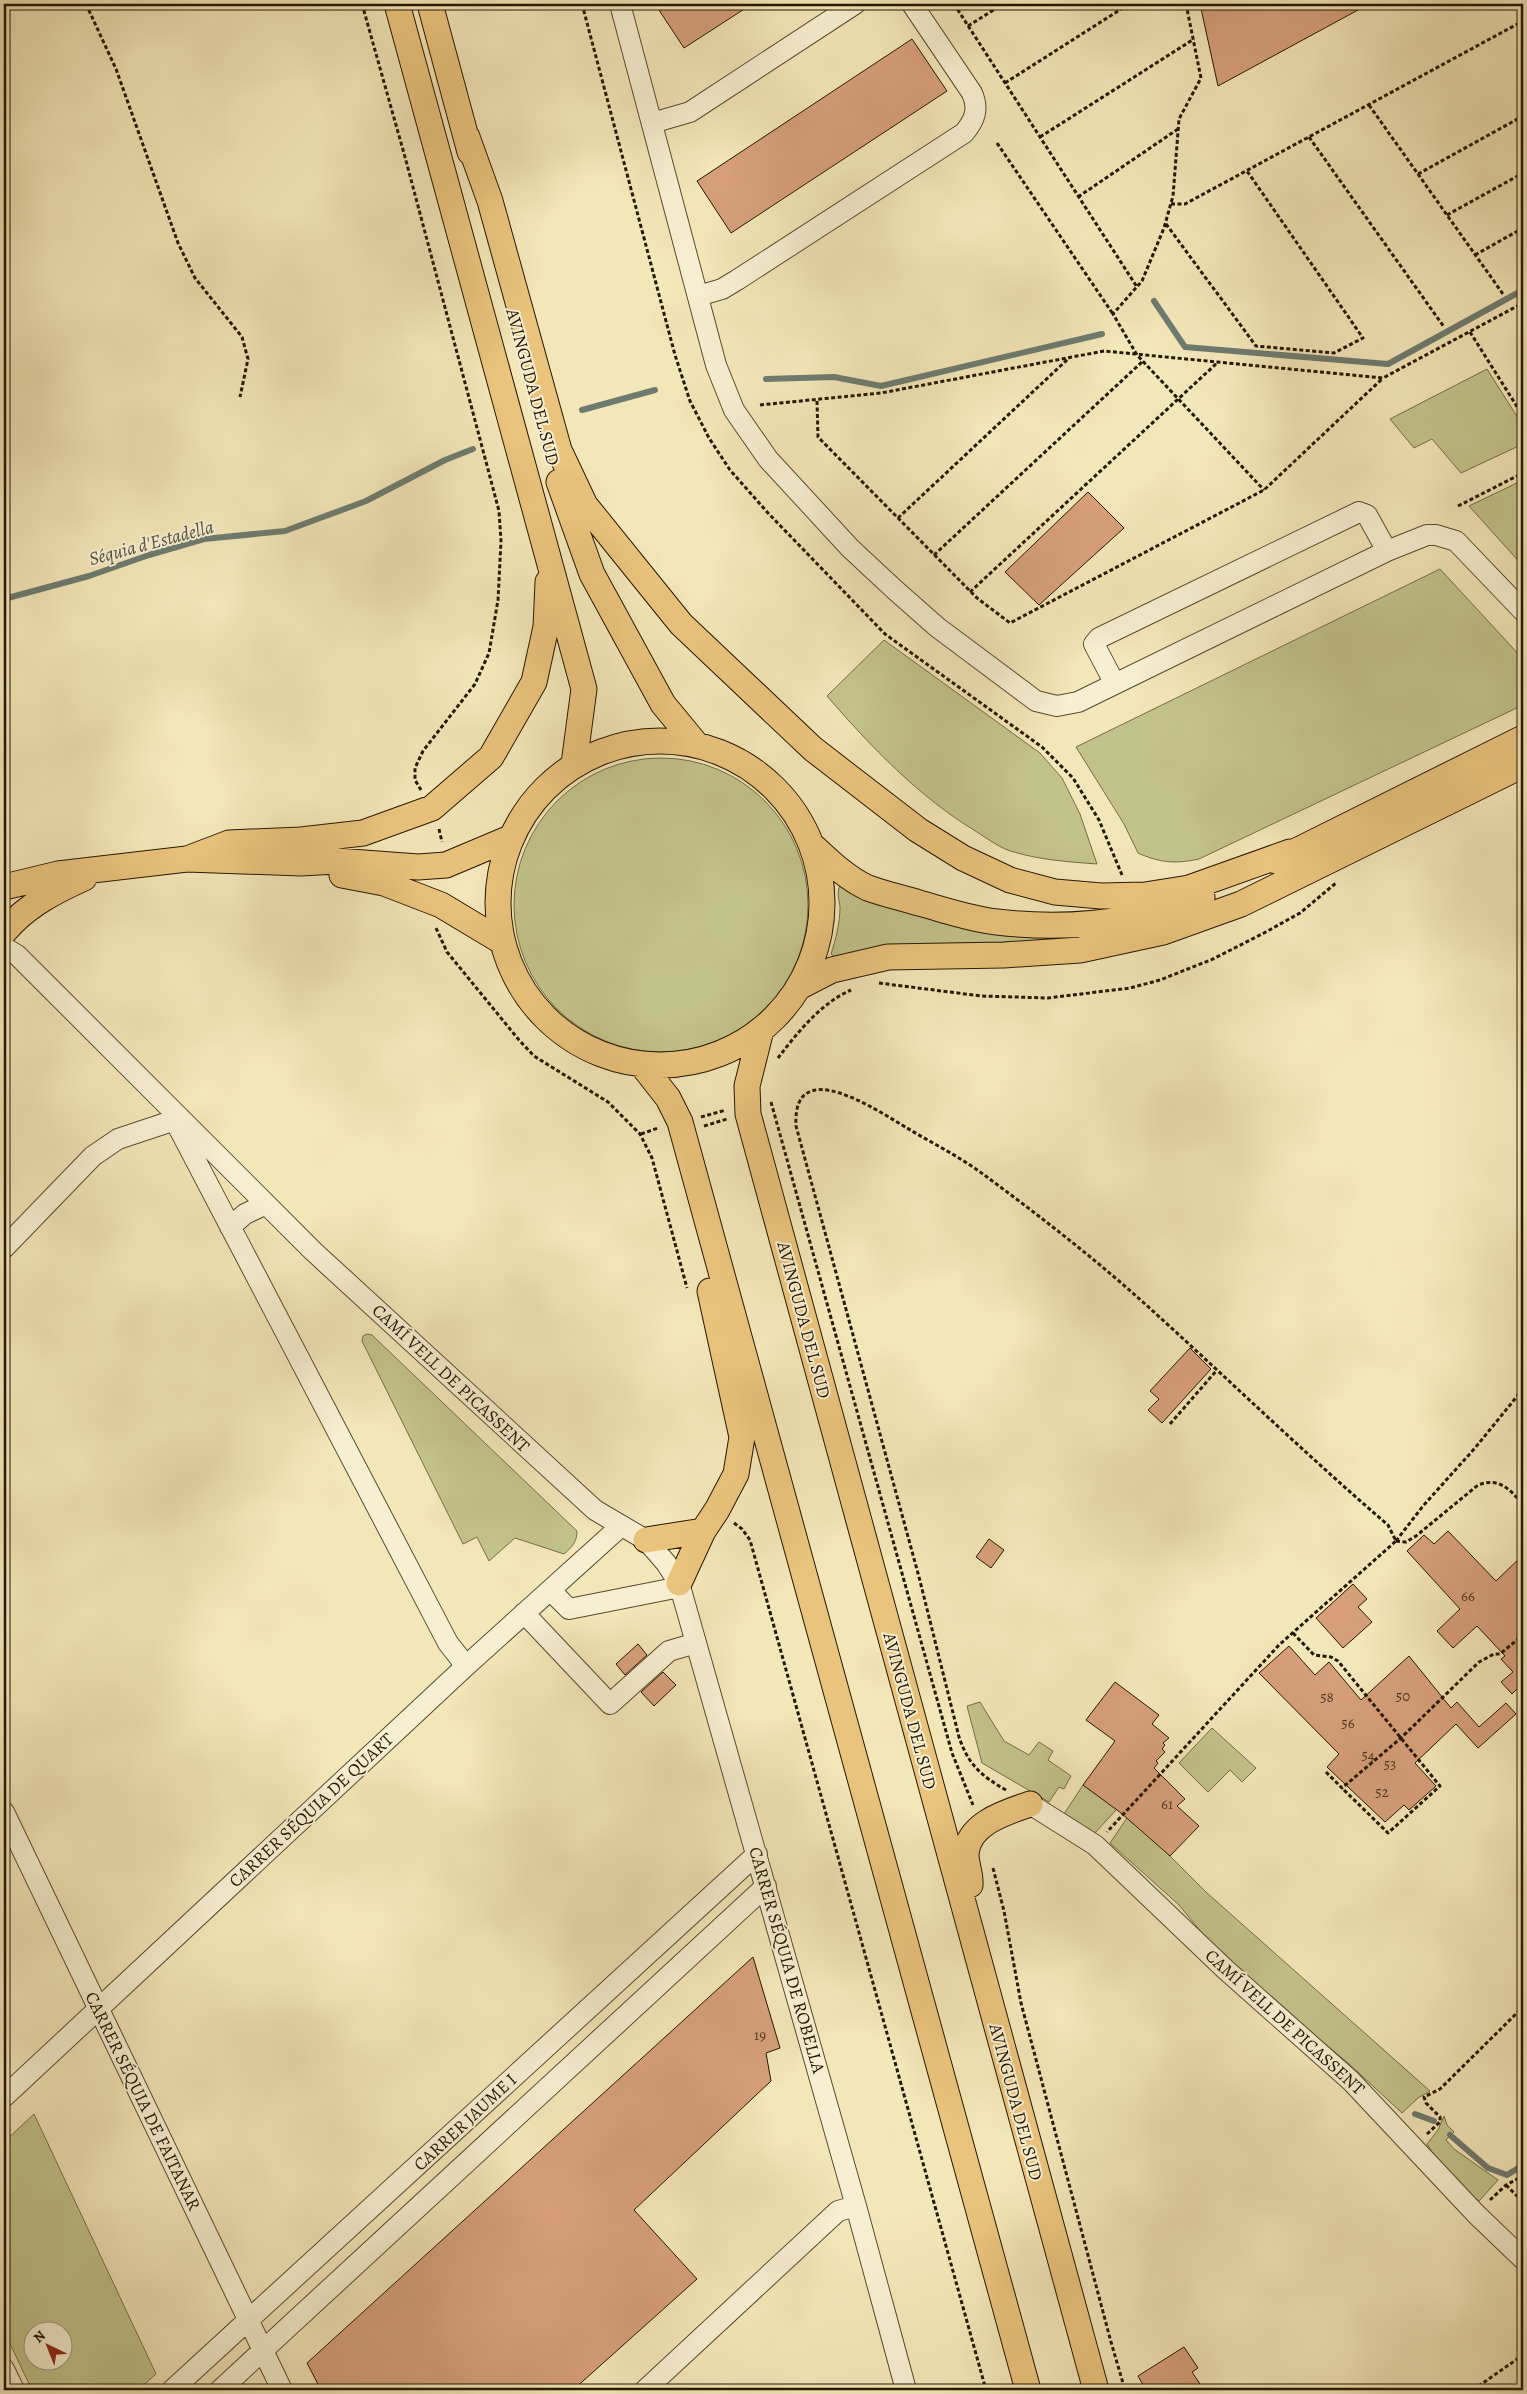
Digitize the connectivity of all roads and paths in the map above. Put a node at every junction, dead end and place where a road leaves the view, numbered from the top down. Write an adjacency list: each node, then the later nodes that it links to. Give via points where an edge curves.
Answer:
1 (86, 4): 45 (path, via 116,69 178,243 195,278 242,337 248,359)
2 (362, 4): 64 (path, via 497,502 501,541 498,600 489,653 475,684 423,751 415,768 415,780)
3 (397, 4): 56 (main road, AVINGUDA DEL SUD)
4 (430, 4): 20 (main road, AVINGUDA DEL SUD)
5 (620, 4): 18 (street)
6 (856, 4): 18 (street, via 690,112)
7 (912, 4): 35 (street, via 976,101 977,110 972,123 964,133 737,280 722,289)
8 (954, 4): 13 (path)
9 (1003, 4): 13 (path)
10 (1129, 4): 15 (path)
11 (1186, 4): 14 (path)
12 (1523, 21): 16 (path)
13 (968, 26): 15 (path)
14 (1194, 39): 19 (path, via 1202,78 1179,119); 21 (path)
15 (1005, 83): 21 (path)
16 (1369, 105): 22 (path); 26 (path)
17 (1523, 116): 26 (path)
18 (652, 123): 35 (street)
19 (1178, 129): 27 (path); 28 (path)
20 (467, 137): 61 (main road, AVINGUDA DEL SUD, via 548,452 592,574 663,704); 69 (main road, via 490,201 559,450 585,505 681,624 813,749 918,830 963,858 1010,880 1055,892 1145,895 1189,888)
21 (1040, 137): 27 (path)
22 (1309, 137): 24 (path); 38 (path)
23 (997, 143): 37 (path)
24 (1247, 171): 28 (path, via 1185,204); 30 (path, via 1363,338 1334,353 1256,346)
25 (1523, 173): 29 (path)
26 (1418, 174): 29 (path)
27 (1078, 197): 33 (path)
28 (1171, 204): 30 (path)
29 (1447, 215): 32 (path)
30 (1166, 223): 33 (path)
31 (1523, 228): 32 (path)
32 (1475, 255): 34 (path)
33 (1137, 287): 37 (path)
34 (1503, 294)
35 (698, 296): 59 (street, via 725,391 746,430 806,502 894,589 937,627 1036,701 1066,706)
36 (1523, 303): 39 (path)
37 (1112, 314): 40 (path)
38 (1444, 327)
39 (1470, 332): 44 (path); 49 (path)
40 (1137, 355): 41 (path, via 1104,351); 42 (path); 43 (path)
41 (1070, 358): 47 (path, via 881,393); 53 (path)
42 (1143, 361): 46 (path); 55 (path)
43 (1218, 362): 44 (path); 46 (path)
44 (1383, 378): 51 (path)
45 (240, 397)
46 (1178, 399): 51 (path); 57 (path)
47 (817, 401): 48 (path); 53 (path, via 818,437)
48 (760, 405)
49 (1523, 416)
50 (1523, 474): 52 (path)
51 (1264, 490): 57 (path, via 1010,623)
52 (1458, 506)
53 (898, 518): 55 (path)
54 (1387, 551): 58 (street, via 1427,535 1456,541); 59 (street); 59 (street, via 1368,515 1359,512 1100,638 1094,644)
55 (934, 555): 57 (path)
56 (550, 559): 62 (main road, AVINGUDA DEL SUD, via 584,689); 70 (main road, via 546,627 534,682 491,757 432,808 363,834 229,843)
57 (970, 592)
58 (1523, 611)
59 (1115, 684)
60 (1523, 738): 69 (main road)
61 (696, 744): 62 (main road, via 654,740 621,745); 67 (main road, via 747,764 787,800)
62 (574, 764): 66 (main road, via 537,796)
63 (1523, 765): 80 (main road, via 1241,904 1163,932 1080,950 888,957 832,970)
64 (424, 796)
65 (438, 823): 68 (path)
66 (510, 838): 71 (main road, via 446,865); 77 (main road, via 497,889)
67 (814, 847): 69 (main road, via 868,888 996,922 1059,925 1124,919 1178,906 1250,877); 80 (main road, via 823,891 820,935)
68 (443, 849)
69 (1290, 852)
70 (187, 859): 71 (main road); 72 (main road)
71 (301, 863): 77 (main road, via 384,883 441,905)
72 (106, 868): 74 (main road, via 58,874); 76 (main road, via 59,889 19,914)
73 (1344, 878): 79 (path, via 1300,913 1264,933 1213,959 1130,988 1048,998 981,996)
74 (4, 887)
75 (434, 924): 92 (path, via 447,952 519,1040 547,1064 608,1102)
76 (4, 932)
77 (501, 941): 84 (main road, via 520,988 552,1026 594,1052)
78 (4, 946): 87 (street, CAMÍ VELL DE PICASSENT, via 17,955)
79 (873, 984)
80 (798, 987): 82 (main road, via 786,1006)
81 (858, 987): 83 (path, via 828,1004)
82 (761, 1030): 84 (main road, via 725,1052 684,1064); 124 (main road, AVINGUDA DEL SUD, via 747,1086 748,1114)
83 (774, 1063)
84 (642, 1065): 93 (main road, via 668,1098 680,1122)
85 (770, 1098): 119 (path, via 952,1752)
86 (729, 1109): 89 (path)
87 (170, 1112): 94 (street, CAMÍ VELL DE PICASSENT); 95 (street, CAMÍ VELL DE PICASSENT); 96 (street, via 93,1156)
88 (731, 1118): 91 (path)
89 (691, 1119)
90 (668, 1125): 92 (path)
91 (695, 1128)
92 (640, 1134): 97 (path, via 652,1158)
93 (700, 1197): 104 (main road, via 704,1264 742,1437 736,1474); 146 (main road)
94 (266, 1204): 95 (street, via 245,1214); 103 (street, CAMÍ VELL DE PICASSENT, via 595,1510)
95 (230, 1227): 113 (street, CAMÍ VELL DE PICASSENT, via 448,1642)
96 (4, 1248)
97 (688, 1290)
98 (1217, 1370): 100 (path); 106 (path, via 1388,1524); 117 (path, via 1142,1301 982,1173 863,1101 814,1089 800,1100 795,1110 796,1126 965,1756 992,1782)
99 (1523, 1389): 106 (path)
100 (1170, 1424)
101 (1523, 1505): 106 (path, via 1504,1485 1486,1482 1478,1485 1416,1536 1406,1542)
102 (731, 1520): 145 (path, via 750,1540)
103 (621, 1526): 105 (street, CAMÍ VELL DE PICASSENT); 108 (street, CARRER SÉQUIA DE QUART)
104 (703, 1531): 105 (main road); 107 (main road)
105 (646, 1540): 107 (street, CARRER SÉQUIA DE ROBELLA)
106 (1396, 1541): 110 (path)
107 (680, 1585): 108 (street, via 569,1609); 112 (street, CARRER SÉQUIA DE ROBELLA)
108 (550, 1590): 109 (street, CARRER SÉQUIA DE QUART)
109 (524, 1613): 112 (street, via 610,1704 669,1651); 113 (street, CARRER SÉQUIA DE QUART)
110 (1293, 1633): 114 (path, via 1314,1654 1331,1657 1338,1662); 120 (path)
111 (1523, 1634): 114 (path, via 1500,1654 1479,1662)
112 (696, 1643): 121 (street, CARRER SÉQUIA DE ROBELLA)
113 (466, 1666): 125 (street, CARRER SÉQUIA DE QUART)
114 (1401, 1738): 116 (path); 116 (path, via 1440,1786 1388,1833)
115 (1326, 1772): 116 (path)
116 (1342, 1788)
117 (1030, 1804): 119 (main road, via 1001,1814); 120 (street, CAMÍ VELL DE PICASSENT)
118 (4, 1812): 125 (street, CARRER SÉQUIA DE FAITANAR)
119 (982, 1826): 124 (main road, via 970,1841 966,1855 971,1875)
120 (1095, 1845): 128 (street, CAMÍ VELL DE PICASSENT, via 1226,1970 1351,2081)
121 (757, 1854): 123 (street, CARRER SÉQUIA DE ROBELLA); 135 (street, CARRER JAUME I)
122 (992, 1864): 148 (path, via 1021,2004)
123 (766, 1886): 132 (street, CARRER SÉQUIA DE ROBELLA); 136 (street, CARRER JAUME I)
124 (966, 1917): 147 (main road, AVINGUDA DEL SUD)
125 (98, 2007): 127 (street, CARRER SÉQUIA DE QUART); 135 (street, CARRER SÉQUIA DE FAITANAR)
126 (1523, 2007): 128 (path, via 1440,2089 1424,2097 1440,2117 1440,2122)
127 (4, 2097)
128 (1414, 2147): 133 (street, CAMÍ VELL DE PICASSENT)
129 (1523, 2176): 130 (path)
130 (1506, 2185): 131 (path); 133 (path)
131 (1523, 2202)
132 (856, 2206): 143 (street, via 838,2211); 144 (street, CARRER SÉQUIA DE ROBELLA)
133 (1476, 2214): 134 (street, CAMÍ VELL DE PICASSENT)
134 (1523, 2259)
135 (249, 2320): 136 (street, CARRER SÉQUIA DE FAITANAR); 140 (street, CARRER JAUME I)
136 (263, 2350): 141 (street, CARRER JAUME I); 142 (street, CARRER SÉQUIA DE FAITANAR)
137 (1523, 2355): 149 (path)
138 (4, 2369): 139 (street)
139 (14, 2390)
140 (172, 2390)
141 (220, 2390)
142 (282, 2390)
143 (645, 2390)
144 (906, 2390)
145 (986, 2390)
146 (1028, 2390)
147 (1096, 2390)
148 (1126, 2390)
149 (1472, 2390)

